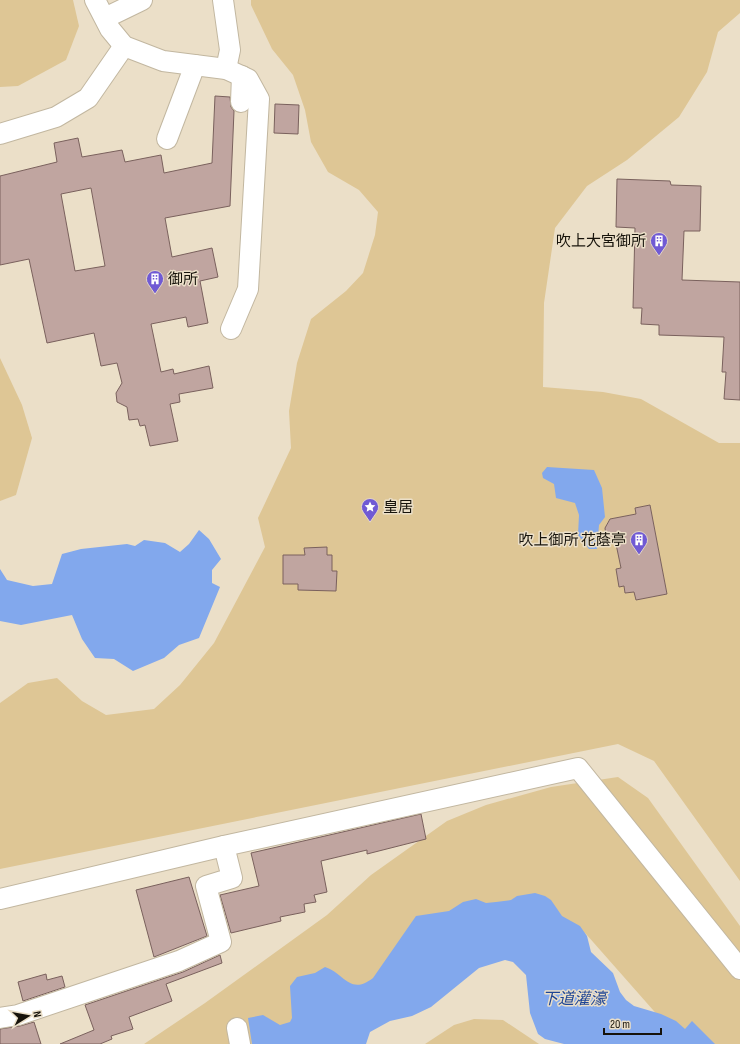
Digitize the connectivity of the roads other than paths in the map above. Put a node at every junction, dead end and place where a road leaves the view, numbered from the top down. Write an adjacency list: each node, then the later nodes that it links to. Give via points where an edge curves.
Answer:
1 (95, 0): 4 (lane)
2 (142, 0): 4 (lane)
3 (223, 0): 7 (lane)
4 (105, 18): 5 (lane, via 110,29)
5 (124, 46): 6 (lane, via 162,61); 9 (lane, via 88,98 56,117)
6 (195, 65): 7 (lane); 10 (lane)
7 (234, 72): 8 (lane); 11 (lane, via 248,79 259,99 248,289)
8 (241, 102)
9 (0, 134)
10 (167, 139)
11 (231, 329)
12 (224, 846): 13 (lane); 14 (lane, via 578,768); 15 (lane, via 232,878 206,886 221,942 179,961 18,1015)
13 (0, 899)
14 (740, 969)
15 (0, 1018)

